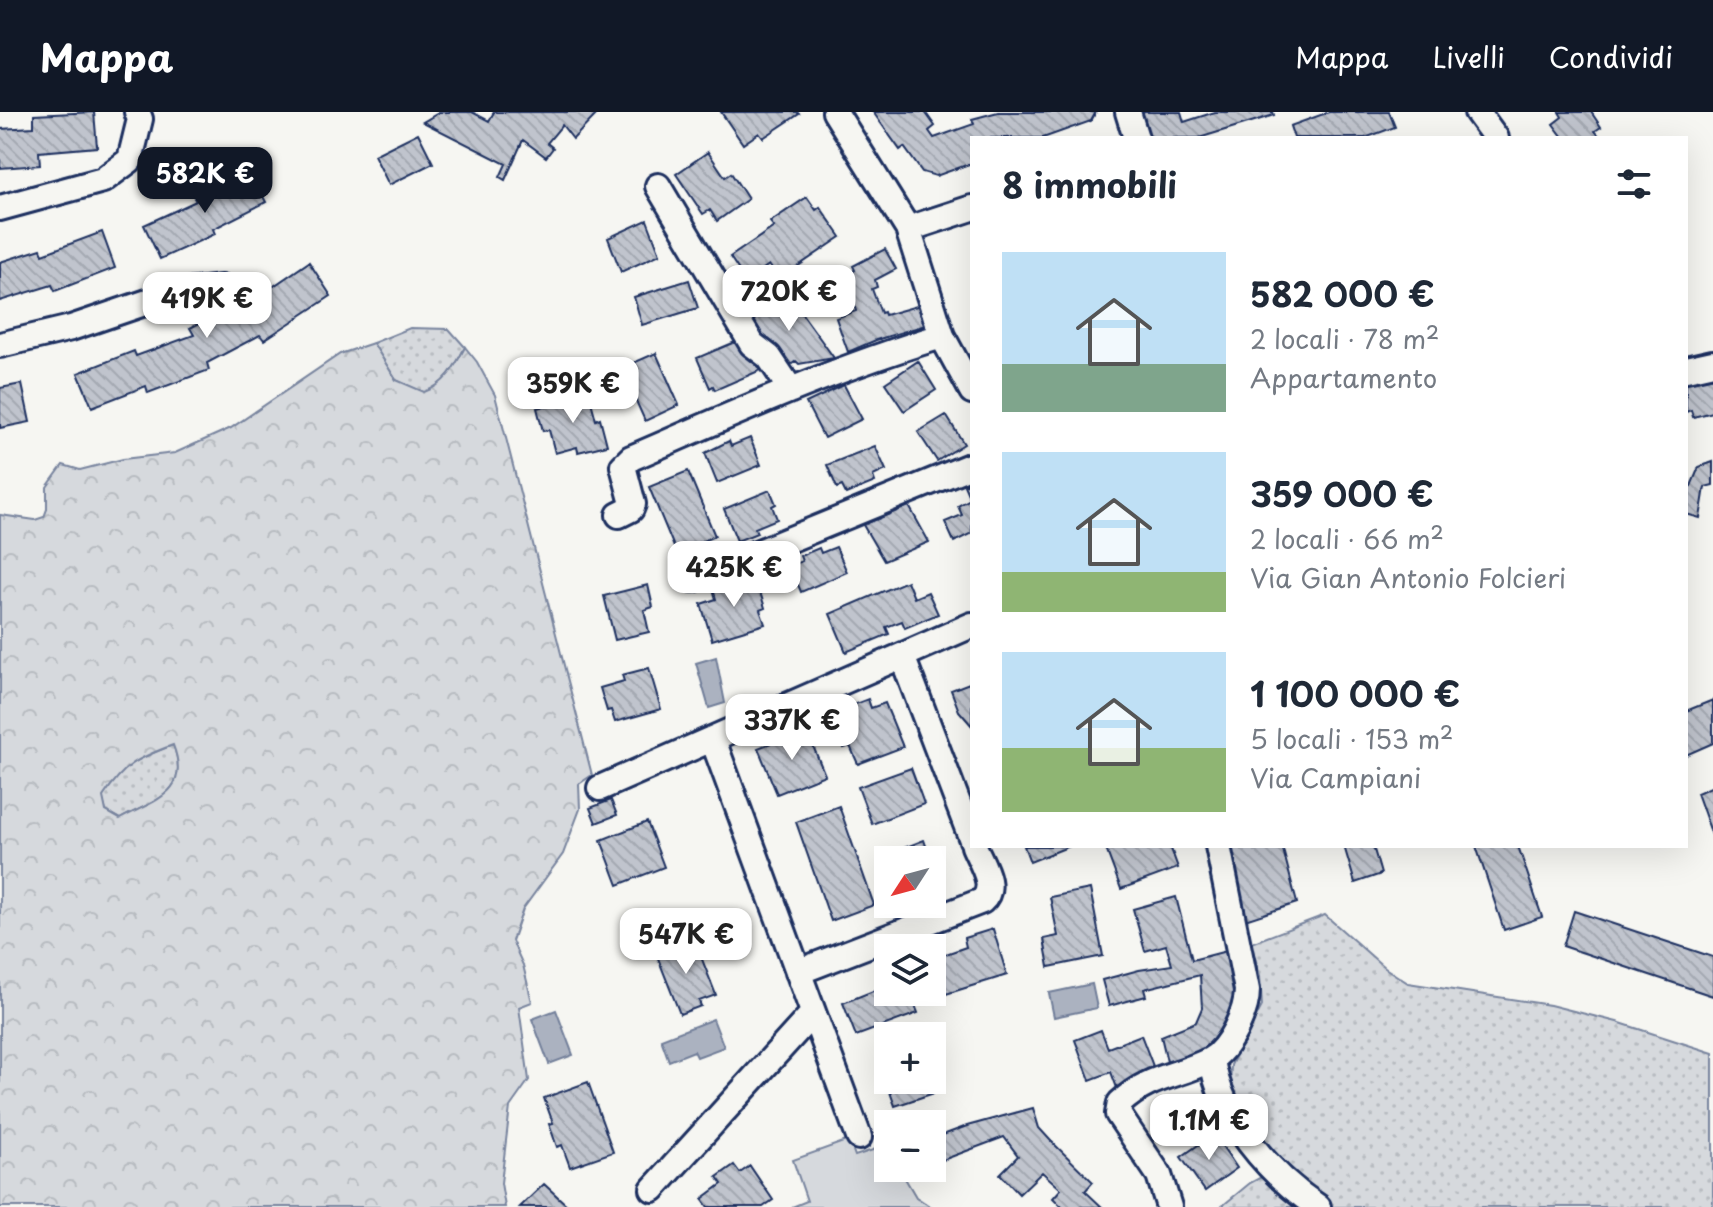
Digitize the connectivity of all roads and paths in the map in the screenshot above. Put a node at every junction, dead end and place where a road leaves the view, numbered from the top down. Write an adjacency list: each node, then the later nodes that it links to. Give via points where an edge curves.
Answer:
1 (137, 112): 8 (street, via 130,160 103,180)
2 (835, 112): 10 (street)
3 (1128, 112): 5 (street)
4 (1477, 112): 6 (street)
5 (1135, 136)
6 (1495, 136)
7 (658, 186): 17 (street, via 752,344 769,357)
8 (0, 208)
9 (970, 209): 10 (street)
10 (908, 229): 12 (street)
11 (222, 288): 13 (street, via 171,294 71,328)
12 (942, 336): 16 (street); 17 (street)
13 (0, 345)
14 (1713, 363): 15 (street)
15 (1688, 369)
16 (970, 387)
17 (791, 390): 19 (street, via 631,458 623,466 633,504)
18 (970, 466): 20 (street)
19 (619, 515)
20 (693, 579)
21 (970, 626): 22 (street)
22 (902, 656): 23 (street); 25 (street)
23 (713, 740): 24 (street); 28 (street)
24 (600, 788)
25 (970, 835)
26 (975, 848): 28 (street, via 990,887 982,901)
27 (1218, 848): 30 (street, via 1247,1006)
28 (798, 972): 29 (street)
29 (813, 1013): 31 (street); 32 (street)
30 (1212, 1059): 33 (street, via 1141,1085 1120,1103 1118,1114 1159,1175); 34 (street, via 1215,1081 1234,1122 1273,1168)
31 (859, 1137)
32 (653, 1189)
33 (1169, 1207)
34 (1318, 1207)

